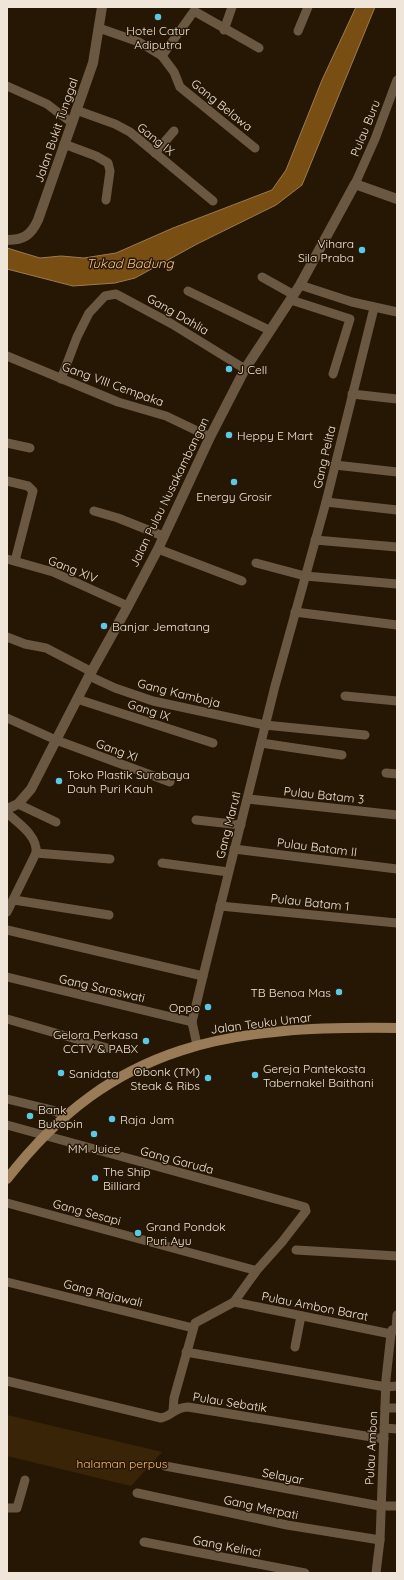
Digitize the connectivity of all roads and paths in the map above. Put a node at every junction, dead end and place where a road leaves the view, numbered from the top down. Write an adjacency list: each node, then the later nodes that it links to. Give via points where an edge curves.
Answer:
1 (101, 7): 4 (street, Jalan Bukit Tunggal)
2 (232, 7): 5 (street)
3 (308, 7): 6 (street)
4 (99, 28): 8 (street, Gang Belawa, via 139,42); 11 (street, Jalan Bukit Tunggal, via 93,63)
5 (224, 30): 7 (street); 8 (street, via 194,11)
6 (298, 31)
7 (259, 48)
8 (162, 56): 15 (street, Gang Belawa, via 174,72 180,87)
9 (397, 80): 17 (street, Pulau Buru)
10 (7, 86): 12 (street, via 47,104)
11 (76, 110): 12 (street, Jalan Bukit Tunggal); 16 (street, Gang IX, via 124,128)
12 (72, 123): 14 (street, Jalan Bukit Tunggal)
13 (174, 130): 16 (street)
14 (64, 144): 19 (street, via 108,163 110,171); 21 (street, Jalan Bukit Tunggal, via 35,228 23,239)
15 (255, 148)
16 (155, 153): 20 (street, Gang IX)
17 (355, 184): 18 (street); 23 (street, Jalan Pulau Nusakambangan)
18 (397, 199)
19 (106, 200)
20 (212, 201)
21 (7, 240)
22 (262, 277): 25 (street)
23 (300, 285): 25 (street, Jalan Pulau Nusakambangan); 26 (street)
24 (188, 291): 28 (street)
25 (292, 297): 28 (street, Jalan Pulau Nusakambangan); 31 (street, via 350,319)
26 (374, 308): 27 (street); 33 (street, Gang Pelita)
27 (397, 312)
28 (269, 330): 30 (street, Jalan Pulau Nusakambangan)
29 (7, 356): 32 (street, Gang VIII Cempaka)
30 (245, 369): 32 (street, Gang Dahlia, via 119,295 105,296 96,304 77,337); 35 (street, Jalan Pulau Nusakambangan)
31 (333, 374)
32 (61, 378): 35 (street, Gang VIII Cempaka, via 118,402 166,416)
33 (352, 394): 34 (street); 38 (street, Gang Pelita)
34 (397, 399)
35 (210, 437): 44 (street, Jalan Pulau Nusakambangan)
36 (7, 443): 37 (street)
37 (30, 448)
38 (335, 465): 39 (street); 41 (street, Gang Pelita)
39 (397, 472)
40 (7, 481): 48 (street, via 28,486 33,491)
41 (326, 502): 42 (street); 45 (street, Gang Pelita)
42 (397, 510)
43 (94, 511): 44 (street)
44 (163, 536): 47 (street, Jalan Pulau Nusakambangan)
45 (315, 540): 46 (street); 50 (street, Gang Pelita)
46 (397, 547)
47 (158, 549): 51 (street); 53 (street, Jalan Pulau Nusakambangan)
48 (11, 560): 53 (street, Gang XIV, via 53,572)
49 (256, 563): 50 (street)
50 (305, 576): 52 (street); 54 (street, Gang Pelita)
51 (242, 581)
52 (397, 584)
53 (128, 606): 57 (street, Jalan Pulau Nusakambangan)
54 (295, 612): 55 (street); 62 (street, Gang Maruti)
55 (397, 625)
56 (7, 637): 57 (street, Gang Kamboja, via 46,648)
57 (91, 674): 59 (street, Jalan Pulau Nusakambangan); 62 (street, Gang Kamboja, via 115,688 153,701)
58 (346, 696): 60 (street)
59 (77, 699): 64 (street, Jalan Pulau Nusakambangan); 65 (street, Gang IX)
60 (397, 701)
61 (7, 718): 64 (street, Gang XI)
62 (265, 725): 63 (street, Gang Kamboja); 66 (street, Gang Maruti)
63 (365, 735)
64 (56, 740): 70 (street, Gang XI); 72 (street, Jalan Pulau Nusakambangan, via 31,789)
65 (213, 743)
66 (261, 743): 67 (street); 71 (street, Gang Maruti)
67 (342, 755)
68 (386, 773): 69 (street)
69 (397, 774)
70 (170, 782)
71 (248, 799): 75 (street, Pulau Batam 3); 78 (street, Gang Maruti)
72 (18, 804): 73 (street, Jalan Pulau Nusakambangan); 77 (street)
73 (7, 809)
74 (7, 813): 80 (street, via 31,835)
75 (397, 815)
76 (196, 820): 78 (street)
77 (56, 822)
78 (241, 825): 79 (street, Gang Maruti)
79 (234, 849): 83 (street, Pulau Batam II); 84 (street, Gang Maruti)
80 (36, 853): 81 (street); 85 (street)
81 (110, 859)
82 (162, 863): 84 (street)
83 (397, 868)
84 (228, 872): 86 (street, Gang Maruti)
85 (14, 900): 87 (street); 88 (street)
86 (220, 906): 89 (street, Pulau Batam 1); 91 (street, Gang Maruti)
87 (7, 912)
88 (109, 915)
89 (397, 923)
90 (7, 930): 91 (street)
91 (203, 976): 94 (street, Gang Maruti)
92 (7, 977): 94 (street, Gang Saraswati)
93 (7, 1019): 97 (street)
94 (192, 1022): 96 (street, Gang Maruti)
95 (397, 1028): 96 (main road, Jalan Teuku Umar, via 300,1029)
96 (197, 1044): 99 (main road, Jalan Teuku Umar, via 131,1070 96,1092)
97 (107, 1048)
98 (7, 1099): 99 (street)
99 (66, 1116): 101 (main road, Jalan Teuku Umar)
100 (7, 1125): 101 (street, Gang Garuda)
101 (46, 1136): 102 (main road, Jalan Teuku Umar); 108 (street, Gang Garuda, via 306,1208)
102 (7, 1179)
103 (7, 1203): 106 (street, Gang Sesapi)
104 (296, 1250): 105 (street)
105 (397, 1256)
106 (254, 1270)
107 (7, 1282): 111 (street, Gang Rajawali)
108 (234, 1302): 110 (street, Pulau Ambon Barat); 111 (street, via 195,1323)
109 (397, 1315): 112 (street, Pulau Ambon)
110 (301, 1316): 112 (street, Pulau Ambon Barat); 113 (street)
111 (192, 1328): 114 (street)
112 (394, 1330): 117 (street, Pulau Ambon)
113 (295, 1347)
114 (186, 1352): 117 (street); 120 (street)
115 (7, 1381): 120 (street, Pulau Sebatik, via 161,1418)
116 (397, 1386): 117 (street)
117 (386, 1387): 118 (street, Pulau Ambon)
118 (385, 1408): 119 (street); 121 (street, Pulau Ambon)
119 (397, 1408)
120 (173, 1411): 123 (street, Pulau Sebatik, via 188,1407)
121 (384, 1428): 122 (street); 123 (street, Pulau Ambon)
122 (397, 1429)
123 (384, 1439): 127 (street, Pulau Ambon)
124 (165, 1466): 127 (street, Selayar)
125 (25, 1480): 129 (street, via 17,1508)
126 (137, 1493): 130 (street, Gang Merpati, via 287,1525)
127 (380, 1506): 128 (street, Selayar); 130 (street, Pulau Ambon)
128 (397, 1506)
129 (7, 1508)
130 (380, 1540): 133 (street, Pulau Ambon)
131 (144, 1542): 132 (street, Gang Kelinci)
132 (305, 1573)
133 (376, 1573)

